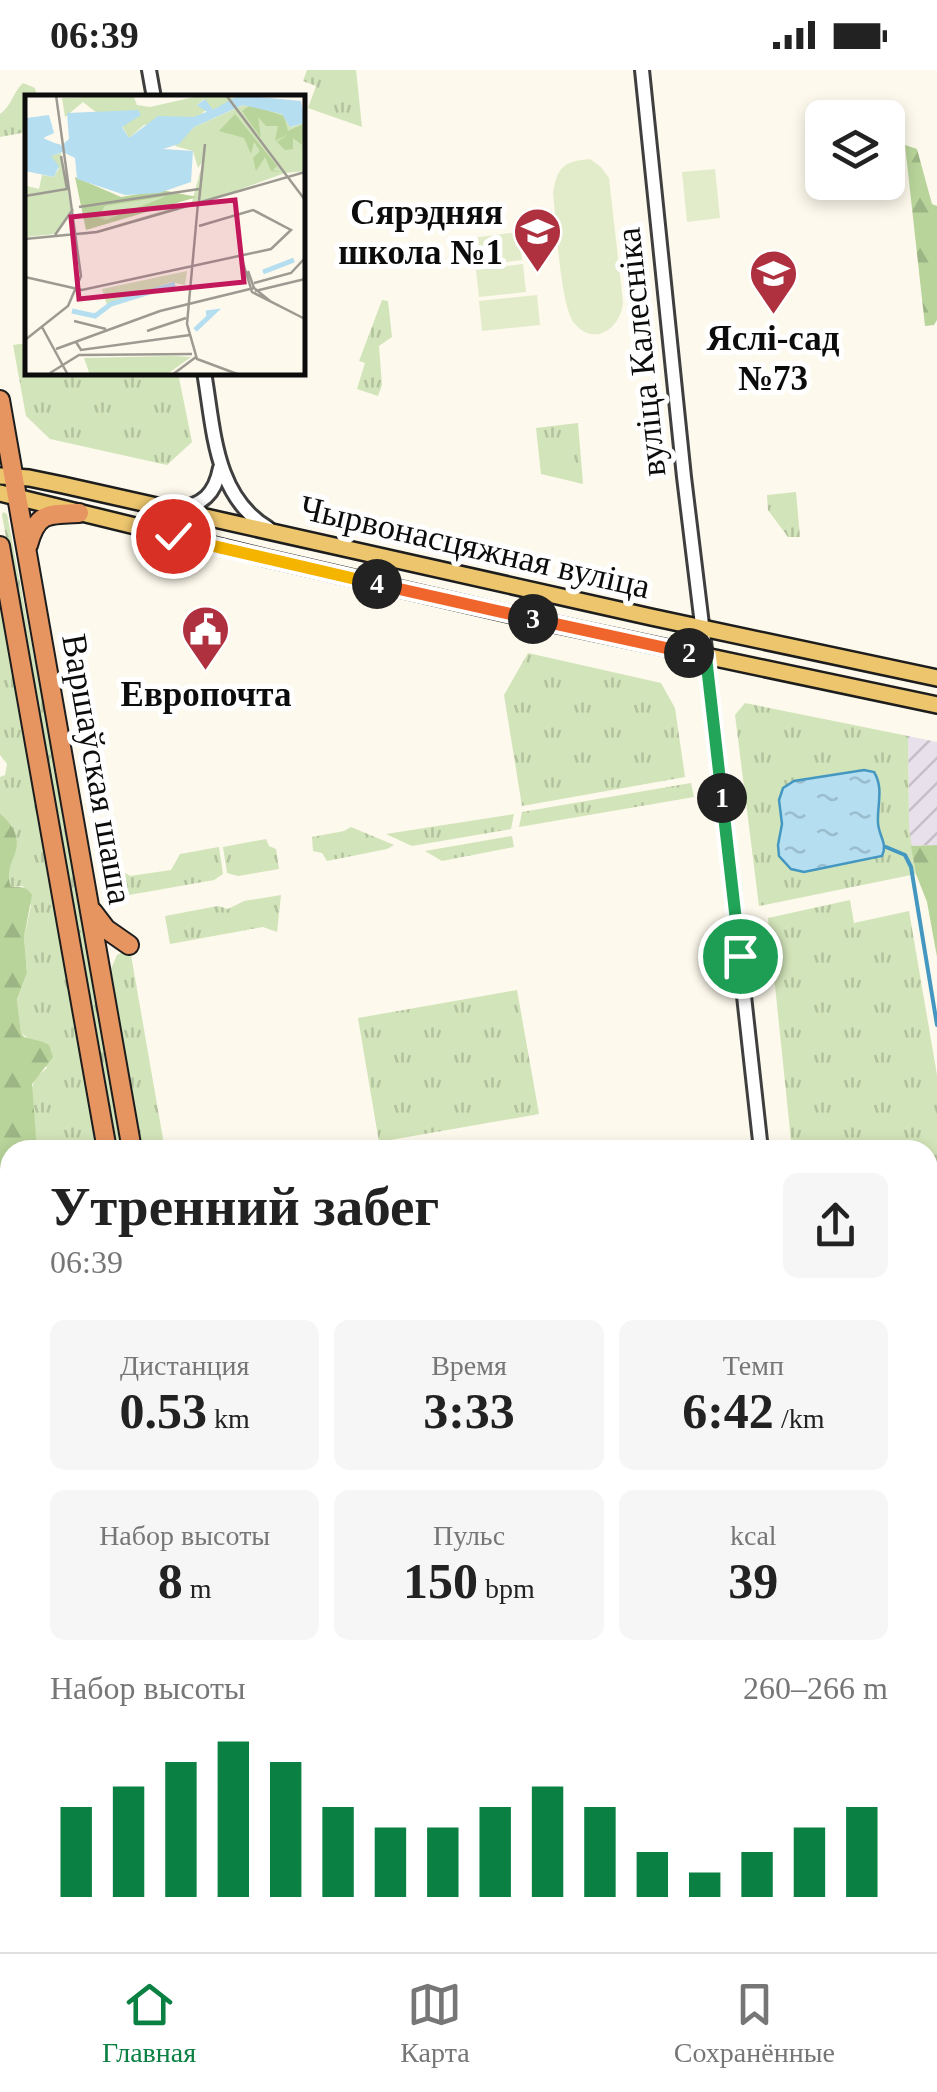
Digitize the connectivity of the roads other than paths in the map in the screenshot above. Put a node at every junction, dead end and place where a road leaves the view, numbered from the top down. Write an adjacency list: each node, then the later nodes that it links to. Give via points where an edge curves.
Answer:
1 (149, 70): 3 (street)
2 (642, 70): 14 (street, вуліца Калесніка)
3 (153, 95)
4 (205, 375): 6 (street)
5 (0, 400): 7 (highway, Варшаўская шаша)
6 (220, 461): 9 (street, via 208,498); 11 (street, via 241,507)
7 (6, 476): 8 (highway, Варшаўская шаша); 9 (main road, Чырвонасцяжная вуліца)
8 (8, 496): 10 (main road, Чырвонасцяжная вуліца); 13 (highway, Варшаўская шаша)
9 (168, 510): 11 (main road, Чырвонасцяжная вуліца)
10 (79, 514): 13 (highway, via 46,515 33,525); 15 (main road, Чырвонасцяжная вуліца)
11 (279, 534): 14 (main road, Чырвонасцяжная вуліца)
12 (0, 546): 20 (highway, Варшаўская шаша)
13 (26, 550): 18 (highway, Варшаўская шаша)
14 (703, 628): 15 (street, вуліца Калесніка); 16 (main road, Чырвонасцяжная вуліца)
15 (706, 657): 17 (main road, Чырвонасцяжная вуліца); 22 (street, вуліца Калесніка)
16 (937, 678)
17 (937, 705)
18 (88, 904): 19 (highway, Варшаўская шаша); 19 (highway, via 128,944 106,961)
19 (102, 977): 21 (highway, Варшаўская шаша)
20 (105, 1140)
21 (130, 1140)
22 (760, 1140)

